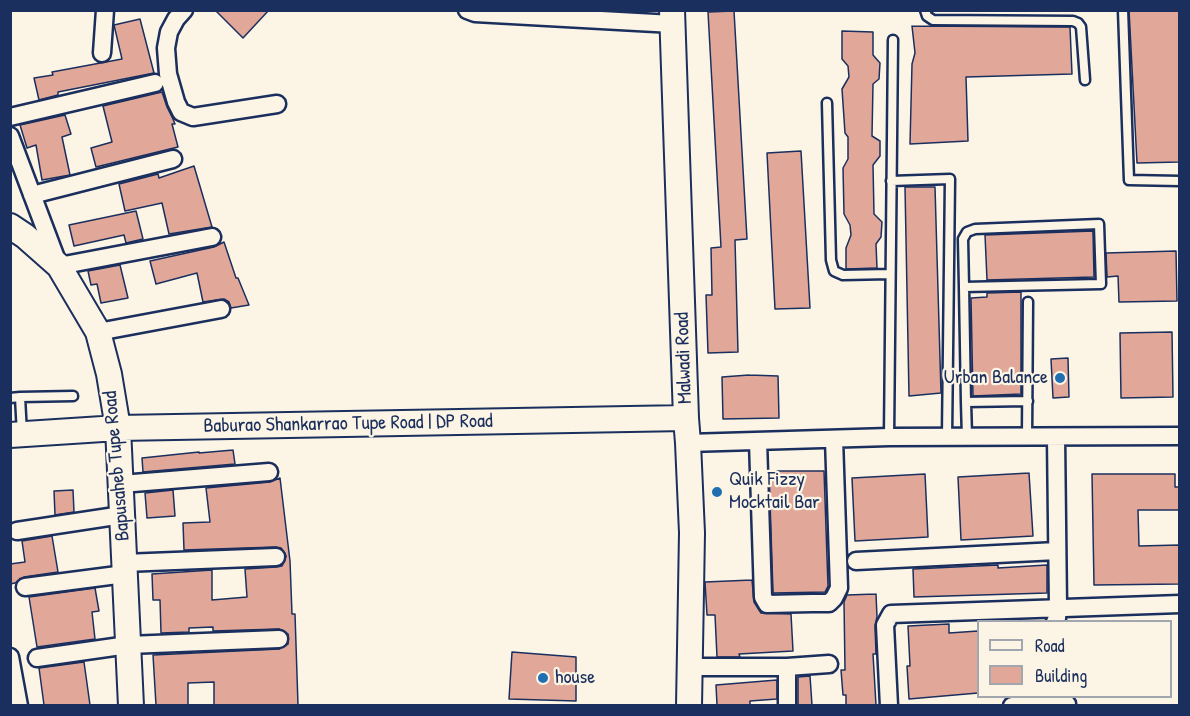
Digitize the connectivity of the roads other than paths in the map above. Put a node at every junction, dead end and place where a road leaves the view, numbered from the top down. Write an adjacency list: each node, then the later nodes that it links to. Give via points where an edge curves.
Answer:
1 (105, 10): 8 (street)
2 (184, 10): 12 (street, via 169,32 166,48 168,74 181,112 193,117)
3 (467, 10): 6 (street, via 475,14)
4 (925, 10): 9 (lane, via 933,20 1078,23)
5 (1123, 10): 17 (lane, via 1129,180)
6 (672, 17): 31 (street, Malwadi Road)
7 (893, 40): 16 (lane)
8 (102, 53)
9 (1084, 80)
10 (155, 82): 13 (street)
11 (827, 103): 22 (lane, via 834,271 843,275)
12 (277, 104)
13 (10, 117)
14 (10, 135): 18 (street)
15 (173, 159): 18 (street)
16 (891, 181): 22 (lane); 36 (lane, via 950,179)
17 (1179, 181)
18 (32, 195): 21 (street)
19 (10, 226): 21 (street, Bapusaheb Tupe Road)
20 (212, 237): 21 (street)
21 (59, 266): 26 (street, Bapusaheb Tupe Road)
22 (889, 274): 35 (lane)
23 (964, 287): 23 (lane, via 963,239 968,232 1099,224 1101,284); 30 (lane)
24 (1028, 302): 29 (lane)
25 (221, 309): 26 (street)
26 (98, 332): 32 (street, Bapusaheb Tupe Road)
27 (73, 396): 28 (lane)
28 (15, 398): 33 (lane)
29 (1028, 401): 30 (lane); 38 (lane)
30 (966, 402): 37 (lane)
31 (686, 418): 32 (street, Baburao Shankarrao Tupe Road | DP Road); 42 (street, Malwadi Road)
32 (118, 429): 33 (street, Baburao Shankarrao Tupe Road | DP Road); 44 (street, Bapusaheb Tupe Road)
33 (16, 434)
34 (1179, 436): 39 (street)
35 (889, 437): 36 (street); 40 (street)
36 (947, 437): 37 (street)
37 (967, 437): 38 (street)
38 (1027, 437): 39 (street)
39 (1056, 437): 47 (street)
40 (834, 439): 41 (street); 41 (street, via 839,588 829,603 767,604 763,597)
41 (758, 441): 42 (street)
42 (688, 443): 60 (street, Malwadi Road, via 692,533)
43 (269, 472): 44 (street)
44 (120, 484): 45 (street, Bapusaheb Tupe Road)
45 (122, 515): 46 (street); 50 (street, Bapusaheb Tupe Road)
46 (17, 531)
47 (1057, 551): 49 (street); 53 (street)
48 (276, 557): 50 (street)
49 (856, 561)
50 (124, 568): 51 (street); 55 (street, Bapusaheb Tupe Road)
51 (25, 587)
52 (1179, 604): 53 (street)
53 (1058, 617): 66 (street, via 891,614 885,625)
54 (279, 639): 55 (street)
55 (128, 645): 57 (street); 63 (street, Bapusaheb Tupe Road)
56 (10, 657): 62 (street)
57 (37, 658)
58 (829, 664): 59 (street)
59 (787, 667): 60 (street); 65 (street)
60 (690, 668): 64 (street, Malwadi Road)
61 (1060, 702): 67 (street)
62 (19, 705)
63 (131, 705)
64 (689, 705)
65 (787, 705)
66 (890, 705)
67 (1012, 705)

